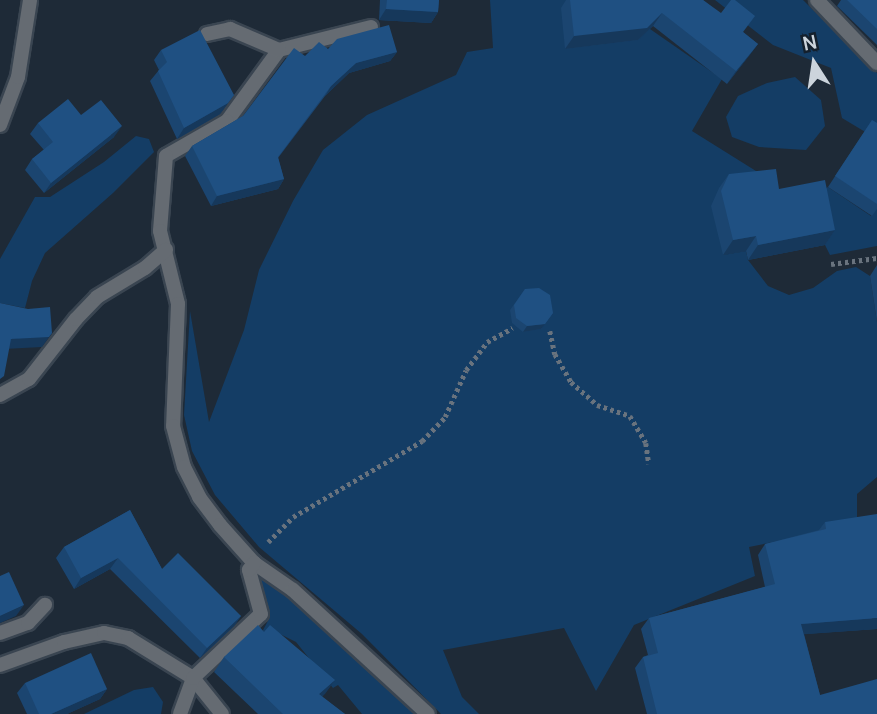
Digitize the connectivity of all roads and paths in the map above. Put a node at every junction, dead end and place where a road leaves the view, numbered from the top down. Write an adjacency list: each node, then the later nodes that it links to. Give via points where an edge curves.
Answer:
1 (30, 0): 7 (street, via 18,78)
2 (817, 0): 6 (street)
3 (371, 27): 5 (street)
4 (207, 34): 5 (street, via 230,29)
5 (279, 50): 8 (street, via 227,121 166,156 160,231)
6 (877, 62)
7 (0, 125)
8 (166, 250): 13 (street, via 97,297 29,379); 15 (street, via 178,304 173,426 184,467 199,497)
9 (877, 258): 10 (path)
10 (831, 264)
11 (512, 328): 15 (path, via 487,342 466,370 445,417 422,441 293,517 268,541)
12 (550, 331): 14 (path, via 555,354 571,382 597,405 630,416 646,443)
13 (0, 395)
14 (649, 464)
15 (254, 563): 19 (street, via 249,570 261,614); 22 (street, via 293,590)
16 (45, 605): 17 (street, via 28,623)
17 (0, 633)
18 (0, 665): 19 (street, via 104,633 128,638)
19 (193, 678): 20 (street); 21 (street)
20 (180, 714)
21 (222, 714)
22 (428, 714)

